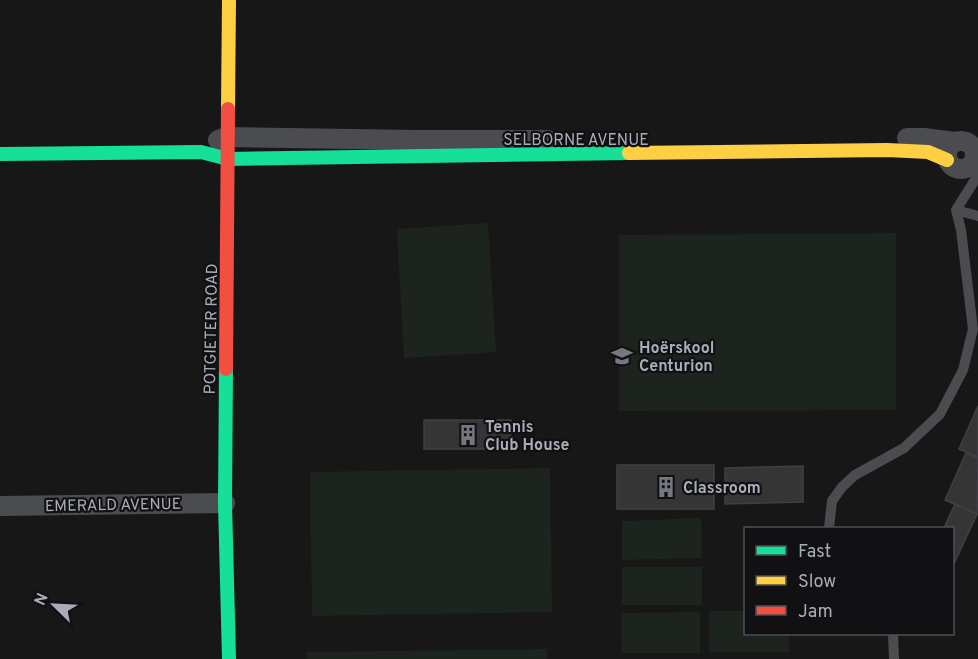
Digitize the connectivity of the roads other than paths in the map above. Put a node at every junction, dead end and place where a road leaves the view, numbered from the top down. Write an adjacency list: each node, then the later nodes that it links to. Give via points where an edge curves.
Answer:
1 (229, 0): 2 (street, POTGIETER ROAD)
2 (227, 137): 3 (street, SELBORNE AVENUE); 4 (street, SELBORNE AVENUE); 7 (street, POTGIETER ROAD)
3 (417, 148): 6 (street, SELBORNE AVENUE, via 924,138); 7 (street, SELBORNE AVENUE)
4 (201, 152): 5 (street, SELBORNE AVENUE); 7 (street, SELBORNE AVENUE)
5 (0, 154)
6 (968, 158): 8 (lane)
7 (228, 159): 10 (street, POTGIETER ROAD)
8 (956, 210): 9 (lane); 12 (lane, via 974,329 963,370 940,414 904,448 871,465 842,487 832,501)
9 (978, 216)
10 (225, 503): 11 (street, EMERALD AVENUE); 14 (street, POTGIETER ROAD)
11 (0, 506)
12 (830, 527)
13 (893, 635): 15 (lane)
14 (229, 659)
15 (894, 659)

